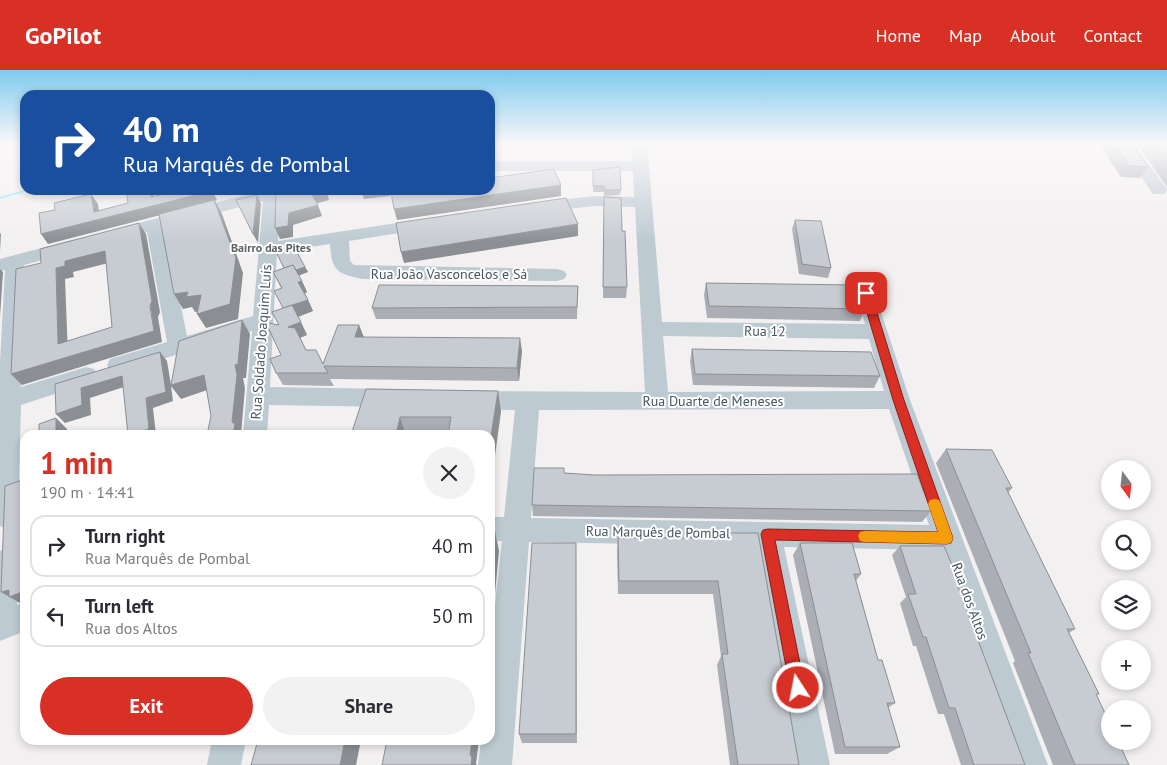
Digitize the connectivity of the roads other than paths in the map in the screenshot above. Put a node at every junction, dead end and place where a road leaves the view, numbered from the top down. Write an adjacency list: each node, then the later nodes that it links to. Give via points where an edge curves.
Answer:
1 (641, 176): 6 (street)
2 (1149, 176): 3 (street)
3 (1159, 190)
4 (261, 195): 9 (street)
5 (272, 195): 11 (street, Rua Soldado Joaquim Luís)
6 (642, 202): 7 (street, via 579,202); 16 (street)
7 (520, 209)
8 (444, 221): 10 (street)
9 (155, 224): 12 (street); 18 (street)
10 (339, 237): 11 (street); 13 (street, Rua João Vasconcelos e Sá, via 341,264 348,270 362,273)
11 (267, 248): 15 (street, Rua Soldado Joaquim Luís)
12 (7, 263): 21 (street)
13 (557, 275)
14 (866, 293): 17 (street, Rua dos Altos)
15 (262, 320): 18 (street); 19 (street, Rua Soldado Joaquim Luís)
16 (652, 329): 17 (street, Rua 12); 23 (street)
17 (878, 332): 20 (street, Rua dos Altos)
18 (178, 346): 21 (street)
19 (257, 396): 22 (street, Rua Duarte de Meneses); 24 (street, Rua Soldado Joaquim Luís)
20 (898, 400): 23 (street, Rua Duarte de Meneses); 27 (street, Rua dos Altos)
21 (4, 401): 28 (street)
22 (528, 401): 23 (street, Rua Duarte de Meneses); 25 (street)
23 (657, 401)
24 (255, 430)
25 (503, 529): 26 (street, Rua Marquês de Pombal); 31 (street)
26 (768, 534): 27 (street, Rua Marquês de Pombal); 32 (street)
27 (947, 538): 33 (street, Rua dos Altos)
28 (9, 622)
29 (228, 745): 30 (street)
30 (224, 765)
31 (495, 765)
32 (813, 765)
33 (1031, 765)

